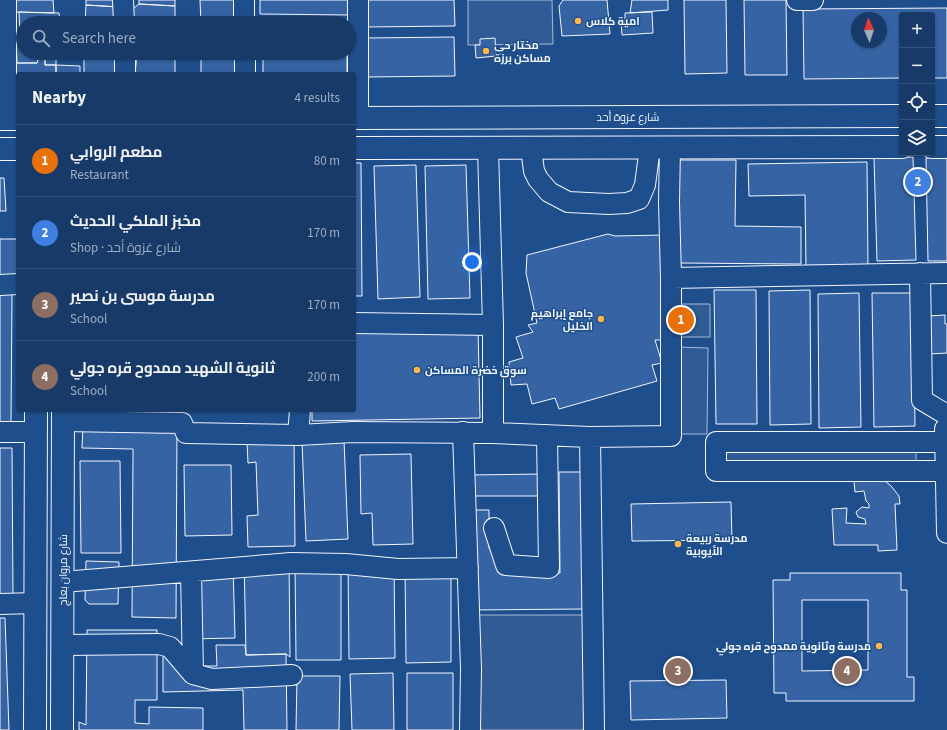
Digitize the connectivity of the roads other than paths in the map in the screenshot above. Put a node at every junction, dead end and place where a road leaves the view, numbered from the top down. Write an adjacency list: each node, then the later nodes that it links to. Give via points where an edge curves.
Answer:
1 (6, 0): 17 (street)
2 (123, 0): 7 (street)
3 (244, 0): 8 (street)
4 (358, 0): 16 (street)
5 (797, 0): 6 (street)
6 (814, 0)
7 (124, 16)
8 (244, 16)
9 (125, 60): 11 (street)
10 (245, 60): 12 (street)
11 (125, 72)
12 (245, 72)
13 (899, 116): 16 (main road, شارع غزوة أحد)
14 (935, 116): 15 (main road)
15 (947, 116)
16 (356, 118)
17 (8, 119)
18 (660, 147): 19 (main road); 24 (main road); 24 (street, via 639,199 609,204 568,202 549,192 534,171); 29 (street, via 669,202)
19 (899, 147)
20 (935, 147): 21 (main road)
21 (947, 147)
22 (356, 148): 23 (main road)
23 (488, 148): 24 (main road); 33 (street)
24 (532, 148)
25 (0, 149): 26 (main road)
26 (16, 149)
27 (920, 273): 28 (street); 29 (street); 37 (street, via 922,400)
28 (947, 273)
29 (671, 278): 44 (street, via 671,436)
30 (16, 284): 31 (street)
31 (0, 285)
32 (356, 323): 33 (street)
33 (493, 325): 41 (street)
34 (36, 412): 39 (main road)
35 (300, 412): 42 (street)
36 (63, 415): 42 (street, via 182,423 186,433); 51 (main road, شارع مروان بعاج)
37 (946, 415): 45 (street)
38 (0, 432): 39 (street)
39 (36, 432): 52 (main road)
40 (463, 432): 41 (street); 42 (street, via 352,432); 49 (street)
41 (493, 433): 43 (street)
42 (298, 435)
43 (547, 435): 44 (street); 47 (street, via 549,568 506,565)
44 (590, 437): 60 (street)
45 (946, 442): 46 (street); 46 (street, via 716,442 716,471)
46 (946, 471): 48 (street)
47 (494, 528)
48 (947, 533)
49 (468, 568): 50 (street, via 398,569 346,564 291,563); 59 (street)
50 (191, 572): 51 (street); 55 (street)
51 (63, 582): 54 (main road, شارع مروان بعاج)
52 (35, 603): 53 (street); 57 (main road)
53 (0, 604)
54 (62, 645): 55 (street, via 159,644 170,647); 58 (main road, شارع مروان بعاج)
55 (193, 674): 56 (street, via 212,679)
56 (292, 675)
57 (35, 730)
58 (62, 730)
59 (470, 730)
60 (594, 730)

